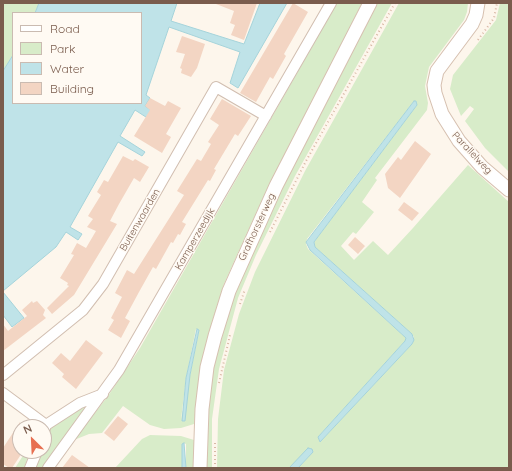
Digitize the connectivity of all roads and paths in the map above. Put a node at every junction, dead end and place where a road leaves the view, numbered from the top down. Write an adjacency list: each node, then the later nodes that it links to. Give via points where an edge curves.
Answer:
1 (331, 3): 7 (street, Kamperzeedijk)
2 (370, 3): 21 (main road, Grafhorsterweg, via 276,186 229,291 207,367 202,409)
3 (395, 3): 9 (path, via 306,161)
4 (497, 3): 6 (path, via 494,18)
5 (478, 4): 8 (main road, Parallelweg, via 472,24 437,72 435,93 442,114 459,141 482,167)
6 (477, 40)
7 (266, 116): 13 (street, Buitenwaarden, via 216,87 103,284 83,310); 16 (street, Kamperzeedijk)
8 (509, 190)
9 (268, 237)
10 (246, 285): 11 (path)
11 (239, 306)
12 (231, 330): 14 (path)
13 (3, 375)
14 (218, 387)
15 (3, 393): 17 (street)
16 (103, 394): 18 (street, via 80,403); 20 (street, Kamperzeedijk)
17 (34, 419)
18 (52, 423)
19 (215, 439): 22 (path)
20 (48, 468)
21 (200, 468)
22 (215, 468)

